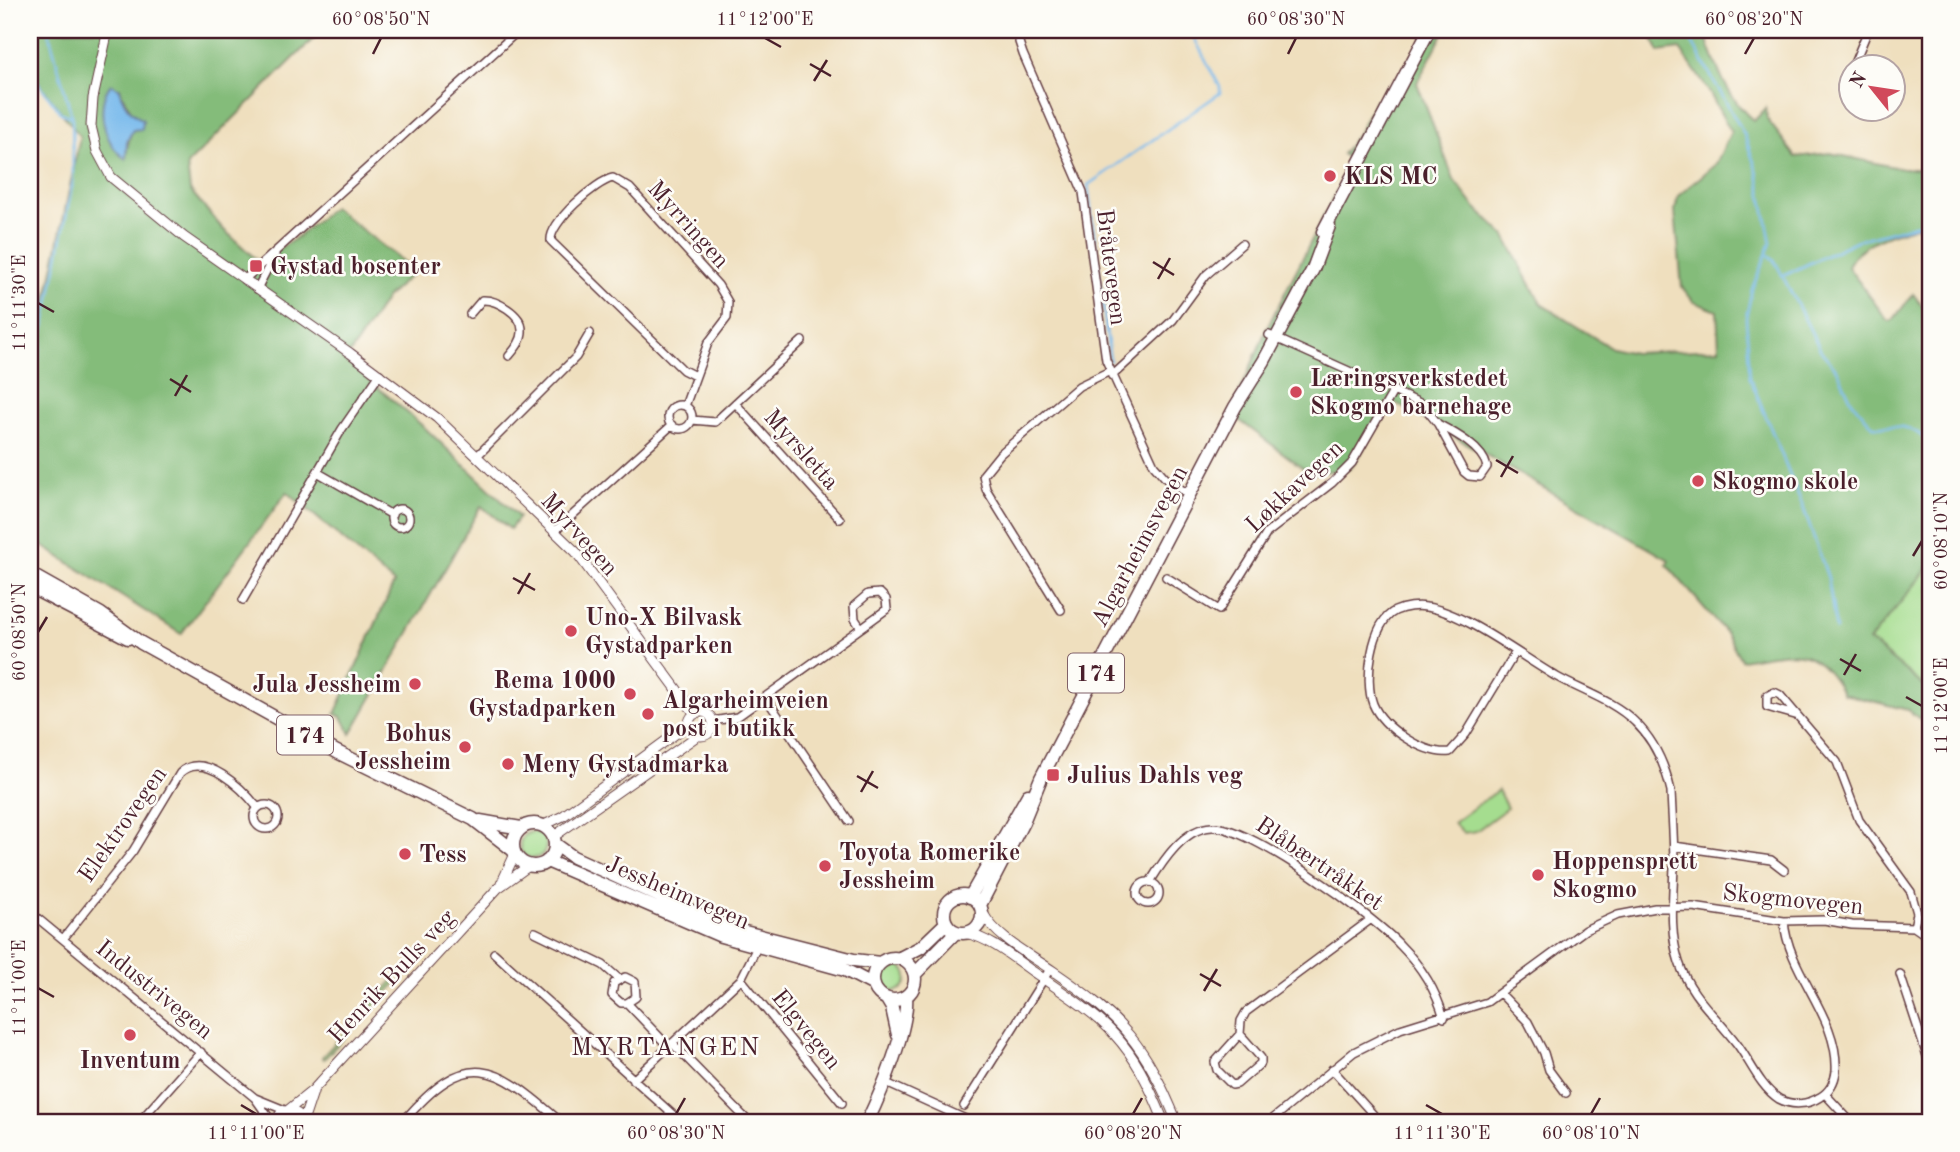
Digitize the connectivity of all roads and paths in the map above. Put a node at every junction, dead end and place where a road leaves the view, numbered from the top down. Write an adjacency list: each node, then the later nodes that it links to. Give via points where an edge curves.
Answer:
1 (108, 30): 9 (street, Myrvegen, via 91,116 97,151 111,177)
2 (519, 30): 8 (street)
3 (1020, 30): 17 (street, Bråtevegen, via 1023,54 1083,192 1102,342)
4 (1429, 30): 13 (main road, Algarheimsvegen / 174, via 1329,226 1313,269)
5 (1868, 30): 6 (street)
6 (1859, 52)
7 (1242, 244): 17 (street, via 1206,275 1173,320)
8 (275, 253): 9 (street); 10 (street)
9 (244, 280): 10 (street, Myrvegen)
10 (257, 289): 16 (street, Myrvegen)
11 (470, 314): 15 (street, via 482,300 490,300 514,315 522,333)
12 (590, 332): 25 (street, via 576,356)
13 (1273, 337): 19 (street); 27 (main road, Algarheimsvegen / 174)
14 (802, 341): 20 (street, Myrsletta)
15 (509, 356)
16 (380, 374): 25 (street, Myrvegen); 26 (street)
17 (1111, 374): 27 (street, Bråtevegen, via 1154,465 1168,482); 35 (street, via 1079,386 1000,454 983,475 986,489)
18 (695, 376): 18 (street, Myrringen, via 708,343 727,318 728,302 630,188 613,178 601,182 556,222 551,241 683,370); 21 (street, Myrringen)
19 (1394, 390): 23 (street, via 1422,404); 32 (street, Løkkavegen, via 1352,463 1267,533 1219,610)
20 (736, 404): 22 (street, Myrsletta, via 711,423); 29 (street, Myrsletta)
21 (685, 406): 22 (street); 24 (street, via 670,410)
22 (692, 420): 24 (street, via 683,428)
23 (1438, 424): 23 (street, via 1464,471 1480,478 1487,467 1483,457)
24 (672, 425): 30 (street)
25 (477, 456): 30 (street, Myrvegen)
26 (317, 472): 28 (street); 34 (street)
27 (1189, 494): 58 (main road, Algarheimsvegen / 174)
28 (392, 515)
29 (840, 519)
30 (555, 531): 40 (street, Myrvegen, via 584,562)
31 (30, 573): 37 (main road, 174)
32 (1166, 577)
33 (30, 587): 37 (main road, 174)
34 (243, 600)
35 (1061, 610)
36 (861, 628): 36 (street, via 854,606 868,594 880,593 887,609); 39 (street)
37 (141, 643): 46 (main road, 174, via 337,752)
38 (1515, 653): 38 (street, via 1447,614 1427,607 1403,608 1386,617 1375,636 1373,704 1407,738 1428,750 1450,752); 51 (street, via 1622,712 1645,732 1667,774)
39 (766, 698): 42 (street, via 737,717); 47 (street)
40 (695, 714): 42 (street, via 706,713); 43 (street)
41 (1795, 715): 63 (street, Skogmovegen, via 1837,762 1859,820 1911,892 1917,913)
42 (713, 721): 44 (street, via 708,735)
43 (689, 724): 44 (street); 48 (street, via 563,816)
44 (697, 736): 50 (street)
45 (258, 808): 67 (street, Elektrovegen, via 225,778 200,765 189,766 180,773 133,851)
46 (473, 819): 49 (main road, 174); 52 (main road, 174)
47 (849, 821)
48 (542, 826): 49 (main road, 174); 50 (main road, 174)
49 (521, 828): 52 (main road, via 514,838)
50 (554, 840): 53 (main road); 71 (main road, Jessheimvegen / 174, via 573,857 729,928)
51 (1674, 846): 55 (street, via 1771,860); 59 (street)
52 (514, 852): 54 (main road, 174); 57 (street, Henrik Bulls veg)
53 (547, 861): 54 (main road); 68 (main road, Jessheimvegen, via 696,926)
54 (530, 865): 57 (street, Henrik Bulls veg)
55 (1784, 870)
56 (1150, 882): 61 (street, Blåbærtråkket, via 1174,849 1191,835 1209,827 1224,828 1276,853)
57 (498, 888): 92 (street, Henrik Bulls veg)
58 (978, 905): 64 (main road, 174, via 979,926); 64 (main road, 174, via 962,895 950,900 944,911); 72 (street, via 993,928)
59 (1673, 906): 62 (street, Skogmovegen); 79 (street, Skogmovegen, via 1605,919 1567,942); 94 (street, via 1679,962 1690,987 1740,1047 1765,1086 1778,1098 1795,1104)
60 (30, 912): 67 (street, Industrivegen)
61 (1370, 920): 83 (street, Blåbærtråkket, via 1419,967); 84 (street, via 1258,1000 1241,1021)
62 (1784, 921): 63 (street, Skogmovegen); 94 (street, via 1790,955 1833,1046 1835,1076)
63 (1914, 927): 66 (street)
64 (956, 930): 70 (main road, 174); 73 (main road, 174); 75 (street, via 986,940)
65 (535, 932): 76 (street, via 610,969)
66 (1930, 938)
67 (62, 939): 87 (street, Industrivegen)
68 (757, 947): 77 (street); 78 (main road, Jessheimvegen, via 845,970)
69 (494, 953): 90 (street)
70 (900, 958): 71 (main road, 174); 73 (main road)
71 (880, 963): 78 (main road)
72 (1050, 969): 75 (street); 111 (street, via 1126,1029 1152,1064)
73 (915, 974): 80 (main road, 174, via 915,984)
74 (1900, 974): 88 (street)
75 (1044, 978): 98 (street); 110 (street, via 1118,1035 1142,1069)
76 (619, 979): 82 (street, via 612,995); 82 (street, via 630,978 638,988 636,997)
77 (741, 979): 86 (street); 97 (street, Elgvegen)
78 (874, 985): 81 (main road)
79 (1501, 994): 83 (street, Skogmovegen); 93 (street, via 1528,1022 1549,1070)
80 (906, 996): 81 (main road); 85 (main road)
81 (886, 998): 85 (main road)
82 (627, 1003): 86 (street)
83 (1444, 1017): 89 (street, Skogmovegen, via 1375,1040)
84 (1240, 1034): 84 (street, via 1216,1062 1217,1070 1232,1085 1261,1063)
85 (899, 1039): 91 (main road)
86 (670, 1044): 90 (street); 106 (street)
87 (201, 1052): 95 (street, Industrivegen); 100 (street)
88 (1930, 1065)
89 (1332, 1069): 112 (street, Skogmovegen); 113 (street)
90 (634, 1080): 105 (street)
91 (883, 1082): 96 (main road); 109 (street)
92 (313, 1090): 99 (street, Henrik Bulls veg); 102 (street, Henrik Bulls veg)
93 (1566, 1093)
94 (1825, 1094): 114 (street)
95 (255, 1098): 99 (street, Industrivegen); 101 (street, Industrivegen)
96 (874, 1100): 107 (main road); 108 (main road)
97 (842, 1102)
98 (964, 1106)
99 (287, 1111): 101 (street, Henrik Bulls veg); 102 (street, Henrik Bulls veg, via 299,1115)
100 (139, 1122)
101 (274, 1122)
102 (303, 1122)
103 (403, 1122): 104 (street, via 442,1083 478,1071 515,1083)
104 (561, 1122)
105 (681, 1122)
106 (749, 1122)
107 (859, 1122)
108 (867, 1122)
109 (972, 1122)
110 (1164, 1122)
111 (1177, 1122)
112 (1269, 1122)
113 (1380, 1122)
114 (1851, 1122)

